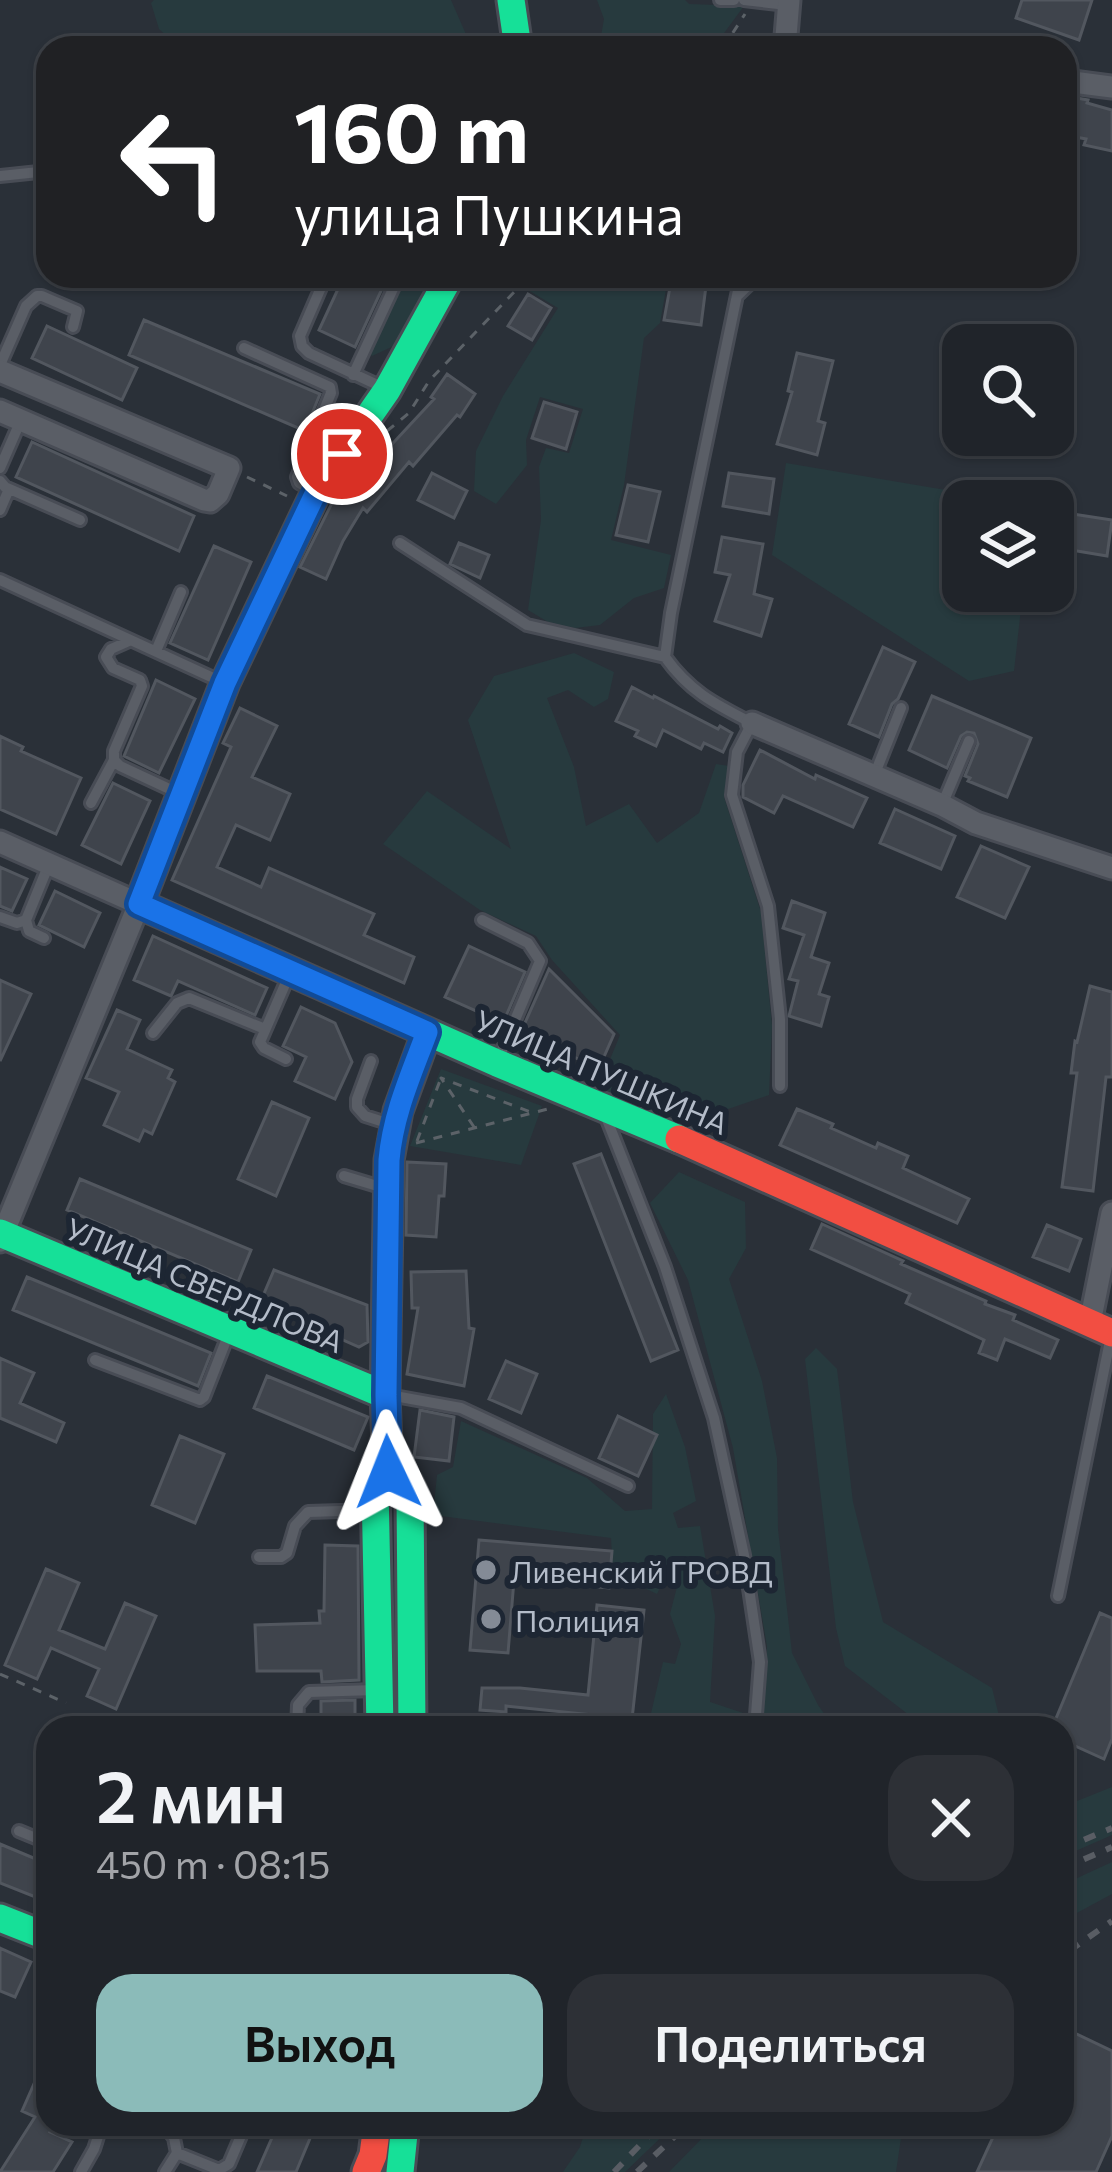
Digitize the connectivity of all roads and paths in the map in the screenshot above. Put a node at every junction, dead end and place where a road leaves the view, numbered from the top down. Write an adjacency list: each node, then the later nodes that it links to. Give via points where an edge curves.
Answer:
1 (511, 0): 5 (street)
2 (720, 0): 3 (lane)
3 (734, 0)
4 (767, 2): 6 (path); 7 (street)
5 (516, 36)
6 (734, 36)
7 (780, 36)
8 (1077, 83): 9 (street)
9 (1112, 88)
10 (36, 172): 11 (lane)
11 (0, 176)
12 (321, 288): 22 (lane, via 301,343)
13 (393, 288): 22 (lane)
14 (443, 288): 23 (street)
15 (518, 288): 25 (path, via 409,413 379,438)
16 (738, 288): 18 (lane)
17 (745, 288): 18 (lane)
18 (735, 297): 37 (lane)
19 (74, 327): 21 (lane, via 77,310 37,296)
20 (244, 348): 29 (lane, via 330,387 297,477)
21 (0, 368): 27 (street)
22 (353, 375): 23 (lane)
23 (387, 390): 25 (street)
24 (11, 415): 26 (lane); 27 (street, via 204,500 218,494)
25 (356, 435): 29 (street)
26 (0, 468)
27 (229, 469): 29 (path)
28 (5, 485): 30 (lane); 31 (lane)
29 (312, 499): 38 (street)
30 (0, 510)
31 (80, 520)
32 (400, 543): 37 (lane, via 527,625)
33 (0, 580): 35 (lane)
34 (181, 592): 36 (lane)
35 (129, 641): 36 (lane); 42 (lane, via 106,657 142,686)
36 (156, 652): 38 (lane)
37 (665, 657): 40 (lane, via 700,696)
38 (225, 683): 44 (street)
39 (902, 708): 43 (lane)
40 (752, 723): 43 (street); 63 (lane, via 737,752 732,795 768,906)
41 (969, 741): 46 (lane)
42 (114, 760): 44 (lane); 45 (lane)
43 (874, 776): 46 (street)
44 (182, 795): 50 (street)
45 (92, 803)
46 (942, 805): 49 (street)
47 (0, 842): 48 (street, УЛИЦА ПУШКИНА)
48 (50, 863): 50 (street, УЛИЦА ПУШКИНА); 52 (lane)
49 (1112, 868)
50 (139, 904): 55 (street, УЛИЦА ПУШКИНА); 72 (street)
51 (0, 917): 52 (lane)
52 (26, 920): 54 (lane)
53 (482, 920): 61 (lane, via 528,944 540,961)
54 (44, 938)
55 (291, 970): 56 (lane); 57 (street, УЛИЦА ПУШКИНА)
56 (266, 1029): 58 (lane, via 190,998); 59 (lane, via 261,1045)
57 (427, 1032): 61 (street, УЛИЦА ПУШКИНА); 67 (street)
58 (153, 1033)
59 (286, 1059)
60 (371, 1061): 67 (lane, via 357,1107)
61 (497, 1063): 64 (street, УЛИЦА ПУШКИНА)
62 (441, 1078): 66 (path); 68 (path); 68 (path, via 416,1143)
63 (780, 1086)
64 (600, 1103): 73 (street, УЛИЦА ПУШКИНА); 88 (lane, via 714,1418 760,1662)
65 (552, 1108): 66 (path)
66 (535, 1113): 68 (path)
67 (393, 1125): 70 (street)
68 (474, 1127)
69 (344, 1176): 70 (lane)
70 (387, 1189): 76 (street)
71 (1112, 1213): 73 (street)
72 (1, 1236): 74 (street, УЛИЦА СВЕРДЛОВА)
73 (1101, 1328): 81 (lane)
74 (230, 1330): 75 (lane, via 200,1400); 76 (street, УЛИЦА СВЕРДЛОВА)
75 (95, 1360)
76 (386, 1395): 77 (street); 78 (lane, via 461,1408)
77 (388, 1472): 79 (street, via 375,1487); 87 (street, via 410,1495)
78 (628, 1486)
79 (378, 1510): 80 (lane, via 308,1512 287,1553); 83 (street)
80 (259, 1557)
81 (1058, 1596)
82 (0, 1674): 84 (path)
83 (380, 1690): 85 (lane, via 309,1692); 86 (street)
84 (66, 1703)
85 (298, 1716)
86 (380, 1716)
87 (412, 1716)
88 (756, 1716)
89 (19, 1831): 90 (lane)
90 (36, 1838)
91 (0, 1918): 92 (street)
92 (36, 1932)
93 (97, 2136): 99 (lane)
94 (173, 2136): 98 (lane)
95 (241, 2136): 98 (lane, via 225,2168)
96 (375, 2136): 101 (street)
97 (404, 2136): 102 (street)
98 (177, 2153): 100 (lane)
99 (82, 2172)
100 (165, 2172)
101 (366, 2172)
102 (400, 2172)

